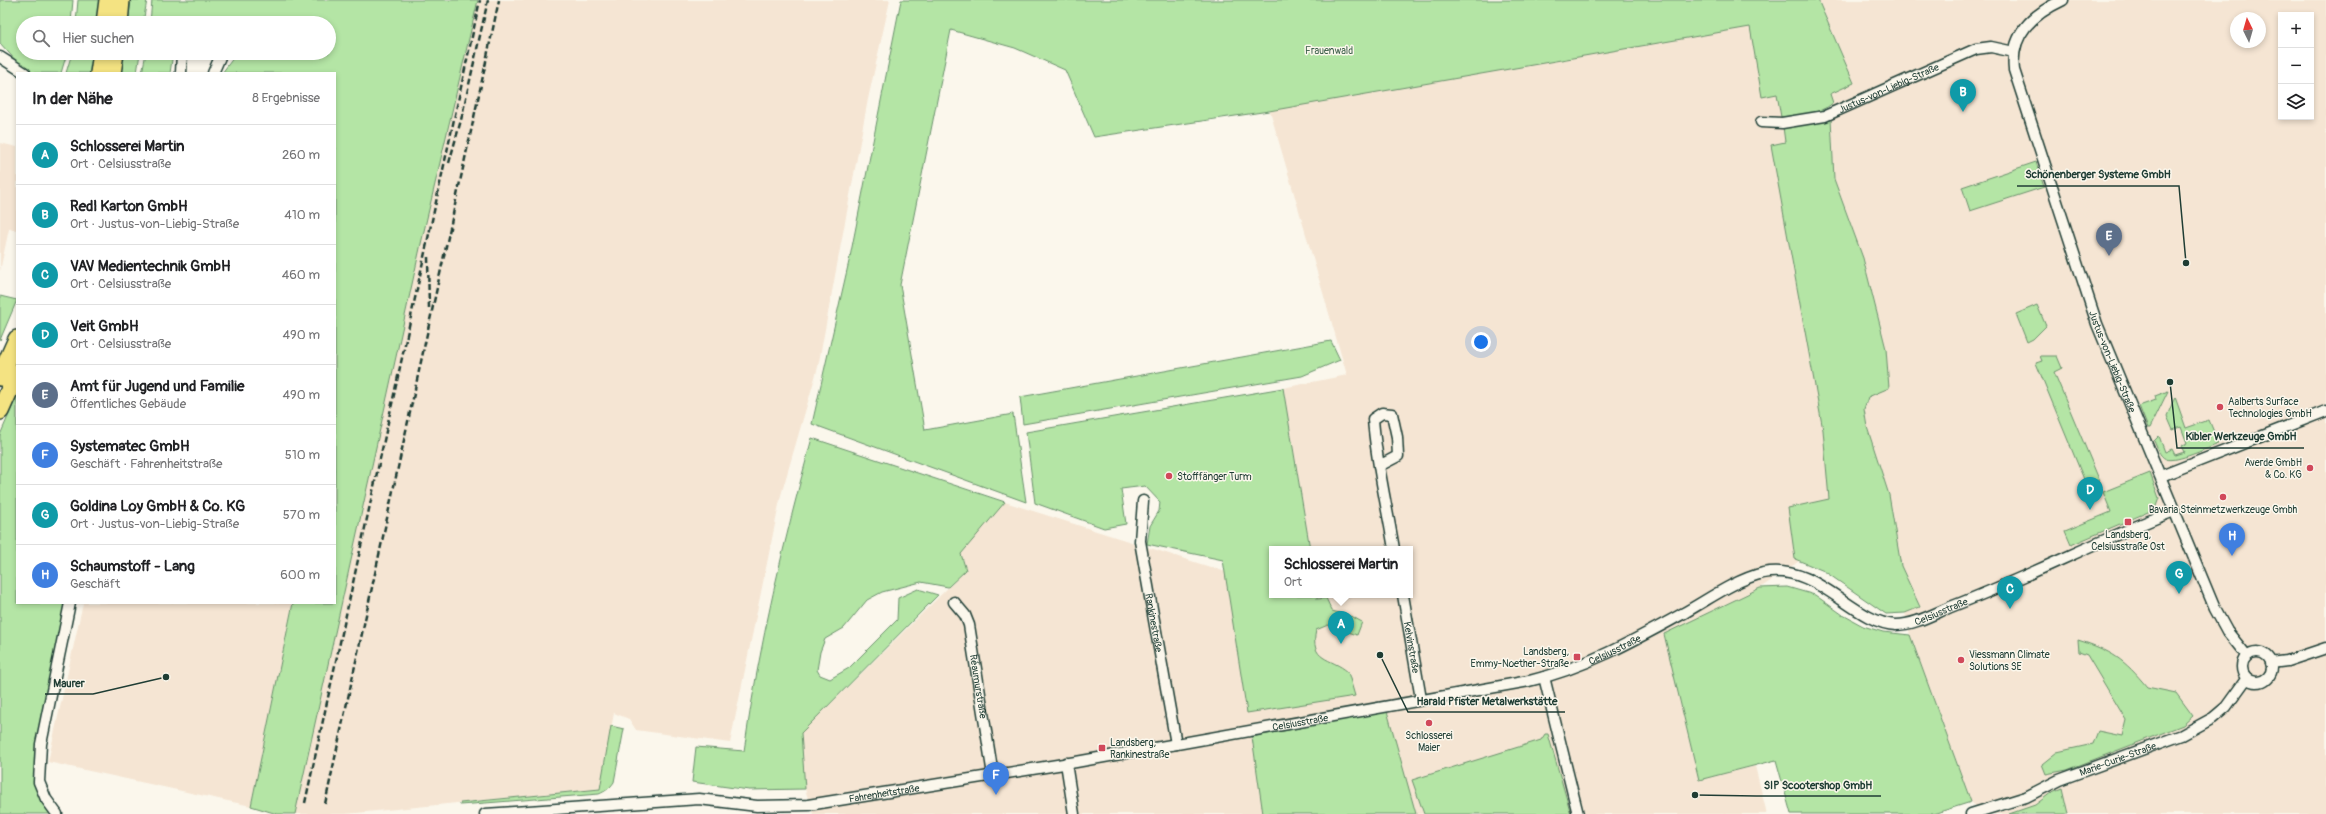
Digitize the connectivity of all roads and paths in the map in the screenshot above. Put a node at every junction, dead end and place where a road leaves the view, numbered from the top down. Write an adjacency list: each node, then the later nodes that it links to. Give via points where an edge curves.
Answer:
1 (108, 0): 4 (highway)
2 (121, 0): 5 (highway)
3 (2063, 0): 6 (street, Justus-von-Liebig-Straße, via 2034,17 2022,32)
4 (107, 16)
5 (120, 16)
6 (2014, 52): 17 (street, Justus-von-Liebig-Straße, via 1992,47 1976,49 1825,116 1782,123); 24 (street, Justus-von-Liebig-Straße, via 2014,70 2097,324)
7 (0, 58): 12 (street)
8 (101, 60): 13 (highway)
9 (114, 60): 14 (highway)
10 (182, 60): 15 (street)
11 (219, 60): 16 (street)
12 (23, 72)
13 (99, 72)
14 (112, 72)
15 (181, 72)
16 (213, 72)
17 (1761, 122)
18 (16, 341): 20 (highway)
19 (16, 375): 21 (highway)
20 (0, 377)
21 (0, 411)
22 (2326, 411): 24 (street)
23 (1379, 466): 23 (street, via 1373,419 1382,413 1392,414 1398,456); 27 (street)
24 (2161, 476): 26 (street, Justus-von-Liebig-Straße)
25 (1143, 501): 37 (street, Rankinestraße, via 1140,541)
26 (2174, 511): 32 (street, Justus-von-Liebig-Straße, via 2215,609 2227,631); 34 (street, Celsiusstraße, via 1973,598 1904,624 1878,621 1818,583 1788,573 1765,573 1730,587 1618,648)
27 (1393, 546)
28 (1404, 598): 36 (street, Kelvinstraße)
29 (954, 602): 39 (street, Réaumurstraße, via 965,615 969,625)
30 (70, 604): 40 (street, via 41,744 39,782 46,799)
31 (2326, 648): 33 (street, via 2287,661)
32 (2248, 656): 33 (street, via 2261,653); 35 (street, via 2242,667)
33 (2271, 663): 35 (street, via 2271,672 2265,680 2256,682)
34 (1544, 677): 36 (street, Celsiusstraße); 43 (street)
35 (2247, 678): 44 (street, Marie-Curie-Straße, via 2226,707 2213,718 2182,735 2059,780 2026,797)
36 (1421, 700): 37 (street, Celsiusstraße)
37 (1176, 744): 38 (street, Celsiusstraße)
38 (1066, 763): 39 (street, Fahrenheitstraße); 42 (street)
39 (993, 775): 41 (street, Fahrenheitstraße, via 808,806 757,806 699,799)
40 (57, 814)
41 (485, 814)
42 (1074, 814)
43 (1578, 814)
44 (1971, 814)

